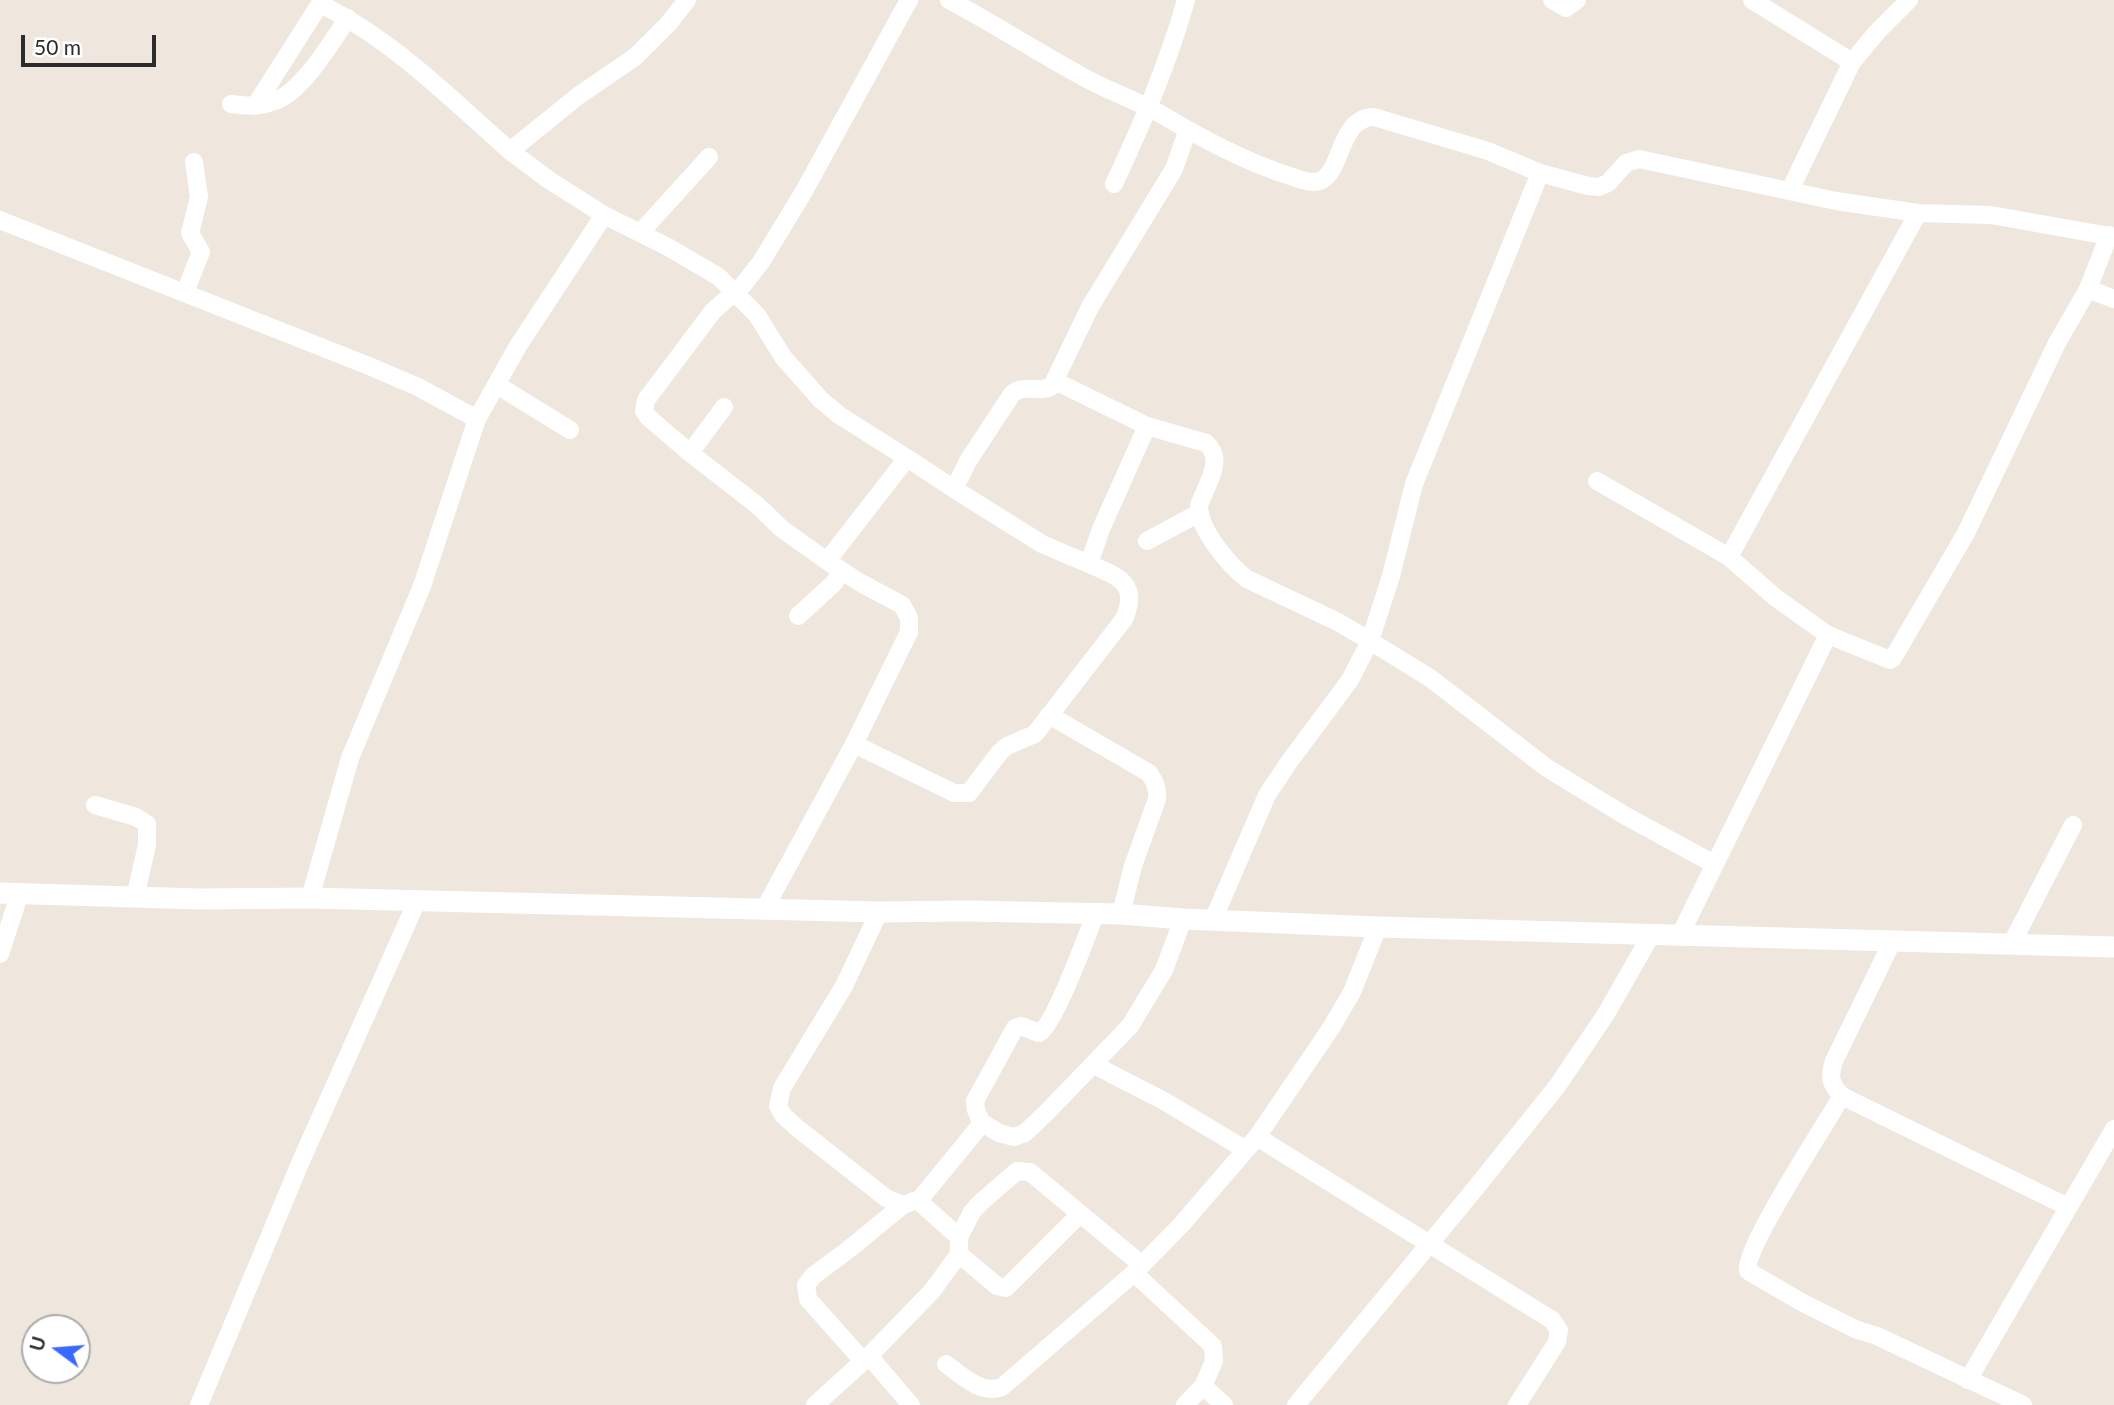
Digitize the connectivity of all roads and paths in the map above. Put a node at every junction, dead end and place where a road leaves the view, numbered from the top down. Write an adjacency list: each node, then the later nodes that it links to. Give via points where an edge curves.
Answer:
1 (687, 0): 16 (street, via 635,57)
2 (909, 0): 28 (street, via 803,193 753,274)
3 (949, 0): 14 (street, via 1080,76)
4 (1186, 0): 14 (street)
5 (1552, 0): 6 (street, via 1566,8)
6 (1577, 0)
7 (1752, 0): 11 (street)
8 (1909, 0): 11 (street)
9 (320, 2): 10 (street); 13 (street)
10 (348, 18): 13 (street, via 289,93); 16 (street, via 391,47)
11 (1852, 62): 21 (street)
12 (231, 104): 13 (street)
13 (255, 106)
14 (1149, 109): 15 (street); 20 (street)
15 (1187, 132): 19 (street, via 1272,171 1312,182 1331,170 1358,121 1374,117 1488,151); 31 (street, via 1174,169 1090,307)
16 (510, 150): 23 (street)
17 (709, 156): 25 (street)
18 (194, 162): 29 (street, via 199,197 190,233 201,252)
19 (1540, 173): 21 (street, via 1599,187 1626,163 1639,159); 48 (street, via 1414,484)
20 (1114, 184)
21 (1790, 190): 22 (street)
22 (1918, 213): 26 (street, via 1991,215); 43 (street)
23 (604, 215): 25 (street); 32 (street)
24 (0, 220): 29 (street)
25 (640, 233): 28 (street)
26 (2112, 236): 27 (street)
27 (2088, 289): 30 (street); 47 (street, via 2057,343 1966,533 1893,658 1882,659)
28 (735, 291): 37 (street, via 713,311 643,406 648,417); 38 (street, via 821,400)
29 (185, 292): 34 (street, via 418,387)
30 (2114, 299)
31 (1055, 381): 35 (street); 40 (street, via 1046,390 1021,389 1012,394)
32 (497, 385): 34 (street); 36 (street)
33 (724, 407): 37 (street)
34 (477, 419): 56 (street, via 422,586 350,758)
35 (1147, 426): 41 (street, via 1212,448 1215,461); 44 (street)
36 (570, 430)
37 (690, 453): 45 (street)
38 (907, 458): 40 (street); 45 (street)
39 (1597, 481): 43 (street)
40 (954, 489): 44 (street, via 1042,544)
41 (1199, 513): 42 (street); 48 (street, via 1237,572)
42 (1147, 541)
43 (1729, 557): 47 (street)
44 (1089, 564): 49 (street, via 1121,578 1129,608)
45 (834, 566): 46 (street, via 834,583); 50 (street, via 902,606 909,618 909,632)
46 (798, 616)
47 (1828, 635): 53 (street)
48 (1370, 640): 53 (street, via 1430,678 1547,768); 63 (street, via 1350,680 1268,795)
49 (1049, 715): 50 (street, via 1035,734 1000,752 964,794); 60 (street, via 1149,773 1156,782 1157,799)
50 (853, 744): 58 (street)
51 (95, 806): 55 (street, via 147,824)
52 (2073, 825): 68 (street)
53 (1714, 864): 66 (street)
54 (10, 893): 55 (street); 70 (street)
55 (135, 898): 56 (street)
56 (310, 898): 57 (street)
57 (418, 901): 58 (street); 86 (street, via 301,1161)
58 (765, 908): 59 (street)
59 (879, 912): 61 (street); 76 (street, via 844,986 782,1088 778,1107 796,1127 886,1198)
60 (1121, 914): 61 (street); 62 (street)
61 (1095, 915): 73 (street, via 1043,1031 1017,1026 981,1090 975,1105)
62 (1183, 919): 63 (street); 71 (street, via 1147,1001)
63 (1213, 920): 64 (street)
64 (1378, 928): 65 (street); 75 (street, via 1352,992 1331,1028)
65 (1651, 935): 66 (street); 79 (street, via 1558,1085)
66 (1680, 935): 67 (street)
67 (1893, 940): 68 (street); 72 (street, via 1834,1061 1830,1081)
68 (2012, 943): 69 (street)
69 (2114, 947)
70 (0, 954)
71 (1094, 1065): 73 (street, via 1019,1136 999,1133); 75 (street)
72 (1842, 1096): 77 (street); 84 (street, via 1761,1232 1748,1271 1856,1329)
73 (981, 1122): 76 (street, via 971,1139)
74 (2114, 1129): 77 (street)
75 (1251, 1143): 79 (street); 81 (street)
76 (911, 1202): 80 (street, via 924,1206); 82 (street, via 806,1285 808,1299)
77 (2068, 1207): 84 (street)
78 (1080, 1214): 80 (street, via 1006,1288 997,1286); 80 (street, via 1022,1170 1010,1174 980,1203 966,1221); 81 (street)
79 (1430, 1243): 91 (street); 92 (street, via 1552,1320 1559,1330 1557,1342)
80 (959, 1245): 82 (street, via 932,1291)
81 (1138, 1269): 83 (street, via 1002,1387 984,1389); 85 (street, via 1213,1346 1214,1362)
82 (866, 1359): 87 (street); 88 (street)
83 (946, 1364)
84 (1968, 1380): 93 (street)
85 (1203, 1386): 89 (street); 90 (street)
86 (199, 1405)
87 (815, 1405)
88 (911, 1405)
89 (1185, 1405)
90 (1224, 1405)
91 (1296, 1405)
92 (1517, 1405)
93 (2023, 1405)

